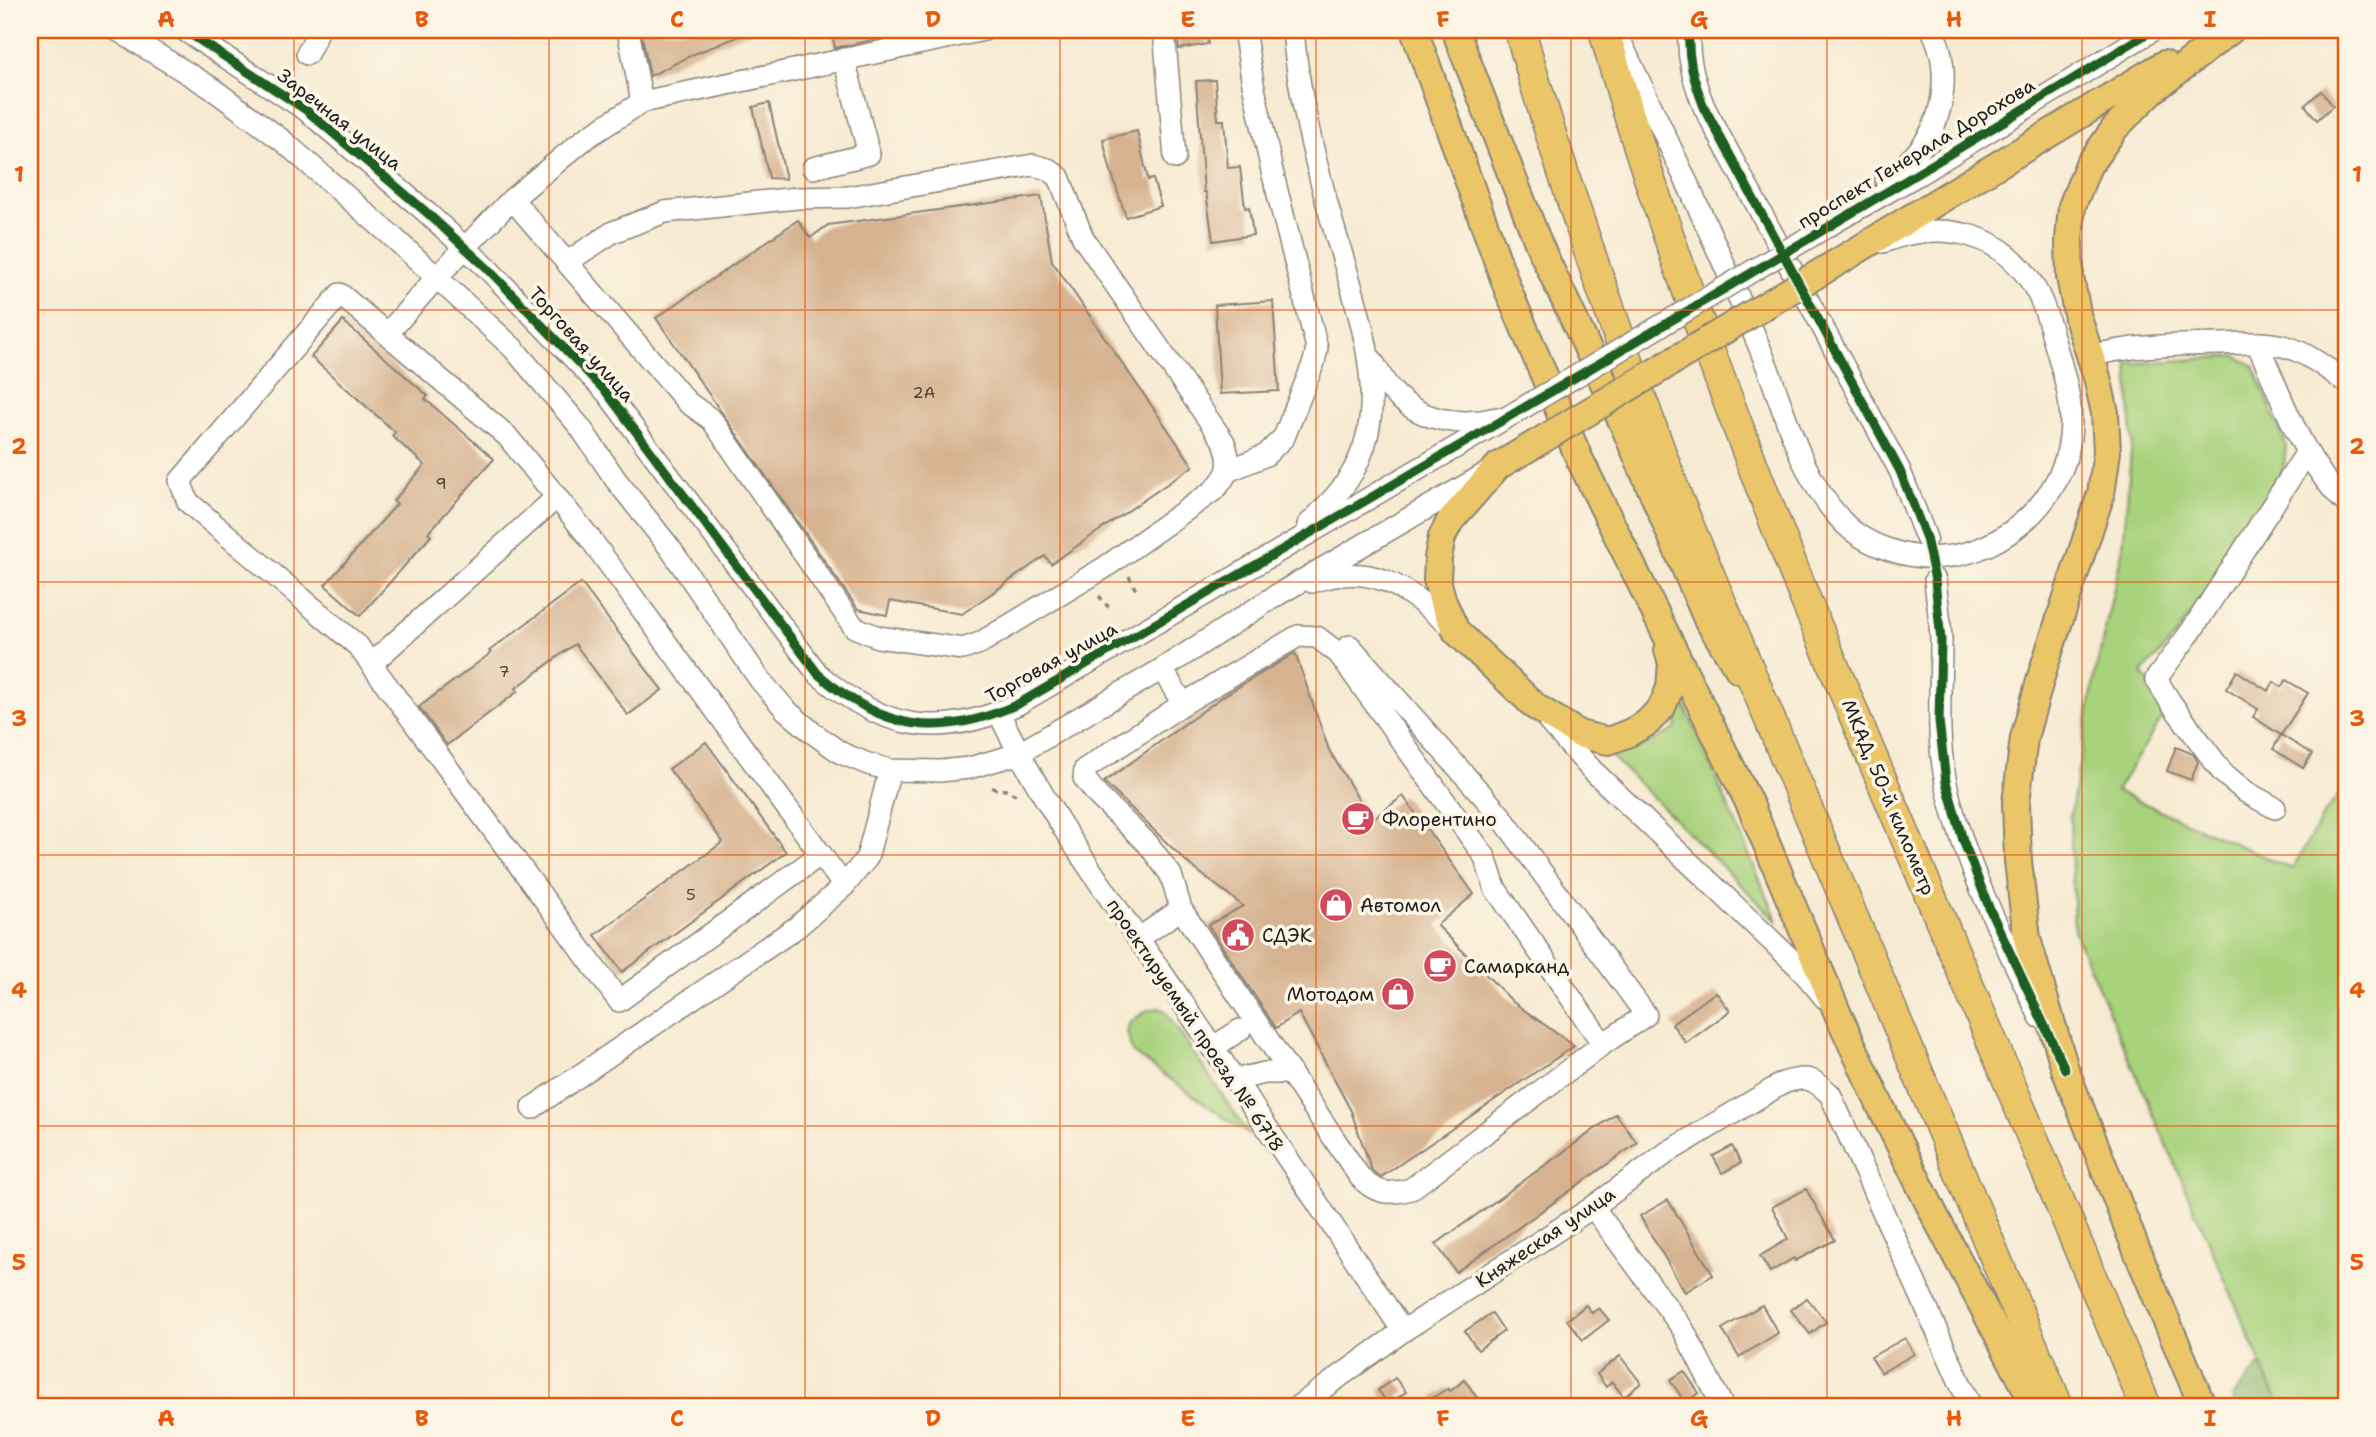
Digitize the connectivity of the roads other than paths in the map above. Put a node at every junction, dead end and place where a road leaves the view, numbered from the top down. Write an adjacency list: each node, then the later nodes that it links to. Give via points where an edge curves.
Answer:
1 (117, 30): 29 (street, via 210,87 283,141)
2 (319, 30): 19 (street)
3 (628, 30): 21 (street)
4 (984, 30): 20 (street)
5 (1164, 30): 22 (street)
6 (1244, 30): 38 (street, via 1272,171 1317,348 1284,437 1266,455)
7 (1293, 30): 32 (street, via 1320,177)
8 (1414, 30): 45 (main road, via 1507,290 1579,458)
9 (1455, 30): 53 (main road, via 1539,245 1707,619)
10 (1520, 30): 53 (highway, via 1624,354 1677,498)
11 (1604, 30): 76 (highway, МКАД, 50-й километр, via 1701,326 1804,596)
12 (1615, 30): 27 (street, via 1759,346 1809,476 1824,500 1862,538 1889,549 1918,557 1943,557 1985,546 2012,531 2051,491 2070,437 2070,406 2039,295 2003,250 1962,233 1923,231)
13 (1689, 30): 41 (street, via 1692,76 1704,107 1900,471)
14 (1932, 30): 25 (street, via 1943,65 1936,121 1905,166)
15 (2153, 30): 25 (street, проспект Генерала Дорохова)
16 (2221, 30): 27 (main road)
17 (2231, 30): 33 (main road, via 2153,90 2115,128 2088,166 2072,206 2069,240 2070,277)
18 (195, 32): 26 (street, Заречная улица, via 306,110)
19 (307, 54)
20 (844, 60): 21 (street); 23 (street, via 869,154)
21 (642, 102): 24 (street, via 586,138)
22 (1175, 158)
23 (813, 169)
24 (512, 199): 26 (street); 28 (street)
25 (1833, 223): 35 (street, проспект Генерала Дорохова, bridge)
26 (466, 247): 29 (street); 52 (street, Торговая улица, via 607,393 818,674 844,696 877,714 913,725 941,726)
27 (1852, 254): 37 (main road, bridge)
28 (567, 262): 38 (street, via 613,232 665,212 848,197 1033,165 1048,169 1065,188 1083,237 1224,442 1230,459); 38 (street, via 687,402 712,420 854,626 878,637 963,649 980,643 1104,568 1213,491)
29 (437, 277): 30 (street); 55 (street, via 513,348 580,427 760,680 786,709 841,752)
30 (387, 334): 39 (street, via 507,436); 48 (street, via 340,295 180,481 188,502 358,646)
31 (2257, 343): 33 (street, via 2152,346); 34 (street, via 2290,348); 36 (street)
32 (1368, 354): 35 (street, via 1390,389 1409,408 1427,417 1483,421); 42 (street, via 1372,394 1368,432 1356,466 1343,490)
33 (2090, 356): 65 (main road, via 2105,413 2107,452 2101,494 2024,738 2016,803 2027,939)
34 (2346, 382)
35 (1516, 412): 42 (street, Торговая улица)
36 (2307, 452): 40 (street); 56 (street, via 2156,679 2223,773)
37 (1498, 466): 44 (street); 46 (main road, via 1450,521 1442,537 1437,580)
38 (1227, 471)
39 (557, 498): 48 (street); 57 (street)
40 (2346, 503)
41 (1926, 538)
42 (1290, 544): 52 (street, Торговая улица)
43 (1935, 580): 65 (street, via 1941,641 1939,721 1946,782 1990,911)
44 (1277, 595): 46 (street, via 1328,577 1382,578 1405,589); 49 (street)
45 (1661, 624): 51 (main road, via 1672,663 1670,688 1662,707 1647,723 1608,741 1579,734); 61 (main road, via 1751,807)
46 (1456, 631): 51 (main road)
47 (1339, 654): 50 (street, via 1317,637 1298,636); 63 (street, via 1485,857 1494,888); 63 (street, via 1350,646 1500,815 1646,1015)
48 (371, 664): 57 (street, via 619,1001)
49 (1162, 669): 50 (street); 54 (street)
50 (1183, 704): 59 (street, via 1083,772 1098,796 1148,844 1171,875)
51 (1536, 707): 61 (street, via 1592,770 1799,967)
52 (999, 713): 54 (street, проектируемый проезд № 6718)
53 (1766, 713): 75 (highway)
54 (1018, 754): 55 (street, via 969,768); 60 (street, проектируемый проезд № 6718)
55 (890, 770): 58 (street, via 867,858)
56 (2275, 808)
57 (821, 854): 58 (street)
58 (844, 886): 68 (street, via 797,928)
59 (1181, 909): 60 (street); 66 (street)
60 (1138, 939): 64 (street, проектируемый проезд № 6718)
61 (1838, 1014): 74 (main road, via 1936,1218)
62 (1240, 1030): 64 (street)
63 (1603, 1044): 66 (street, via 1411,1189 1396,1193 1378,1191 1359,1176)
64 (1212, 1048): 67 (street, проектируемый проезд № 6718)
65 (2065, 1069): 77 (main road)
66 (1291, 1073): 67 (street)
67 (1233, 1080): 70 (street, проектируемый проезд № 6718)
68 (532, 1108)
69 (1593, 1206): 70 (street, Княжеская улица); 72 (street, via 1683,1329); 73 (street, Княжеская улица, via 1667,1144 1783,1083 1800,1077 1815,1081 1829,1094)
70 (1403, 1331): 71 (street, Княжеская улица)
71 (1297, 1407)
72 (1723, 1407)
73 (1971, 1407)
74 (2036, 1407)
75 (2058, 1407)
76 (2146, 1407)
77 (2203, 1407)

